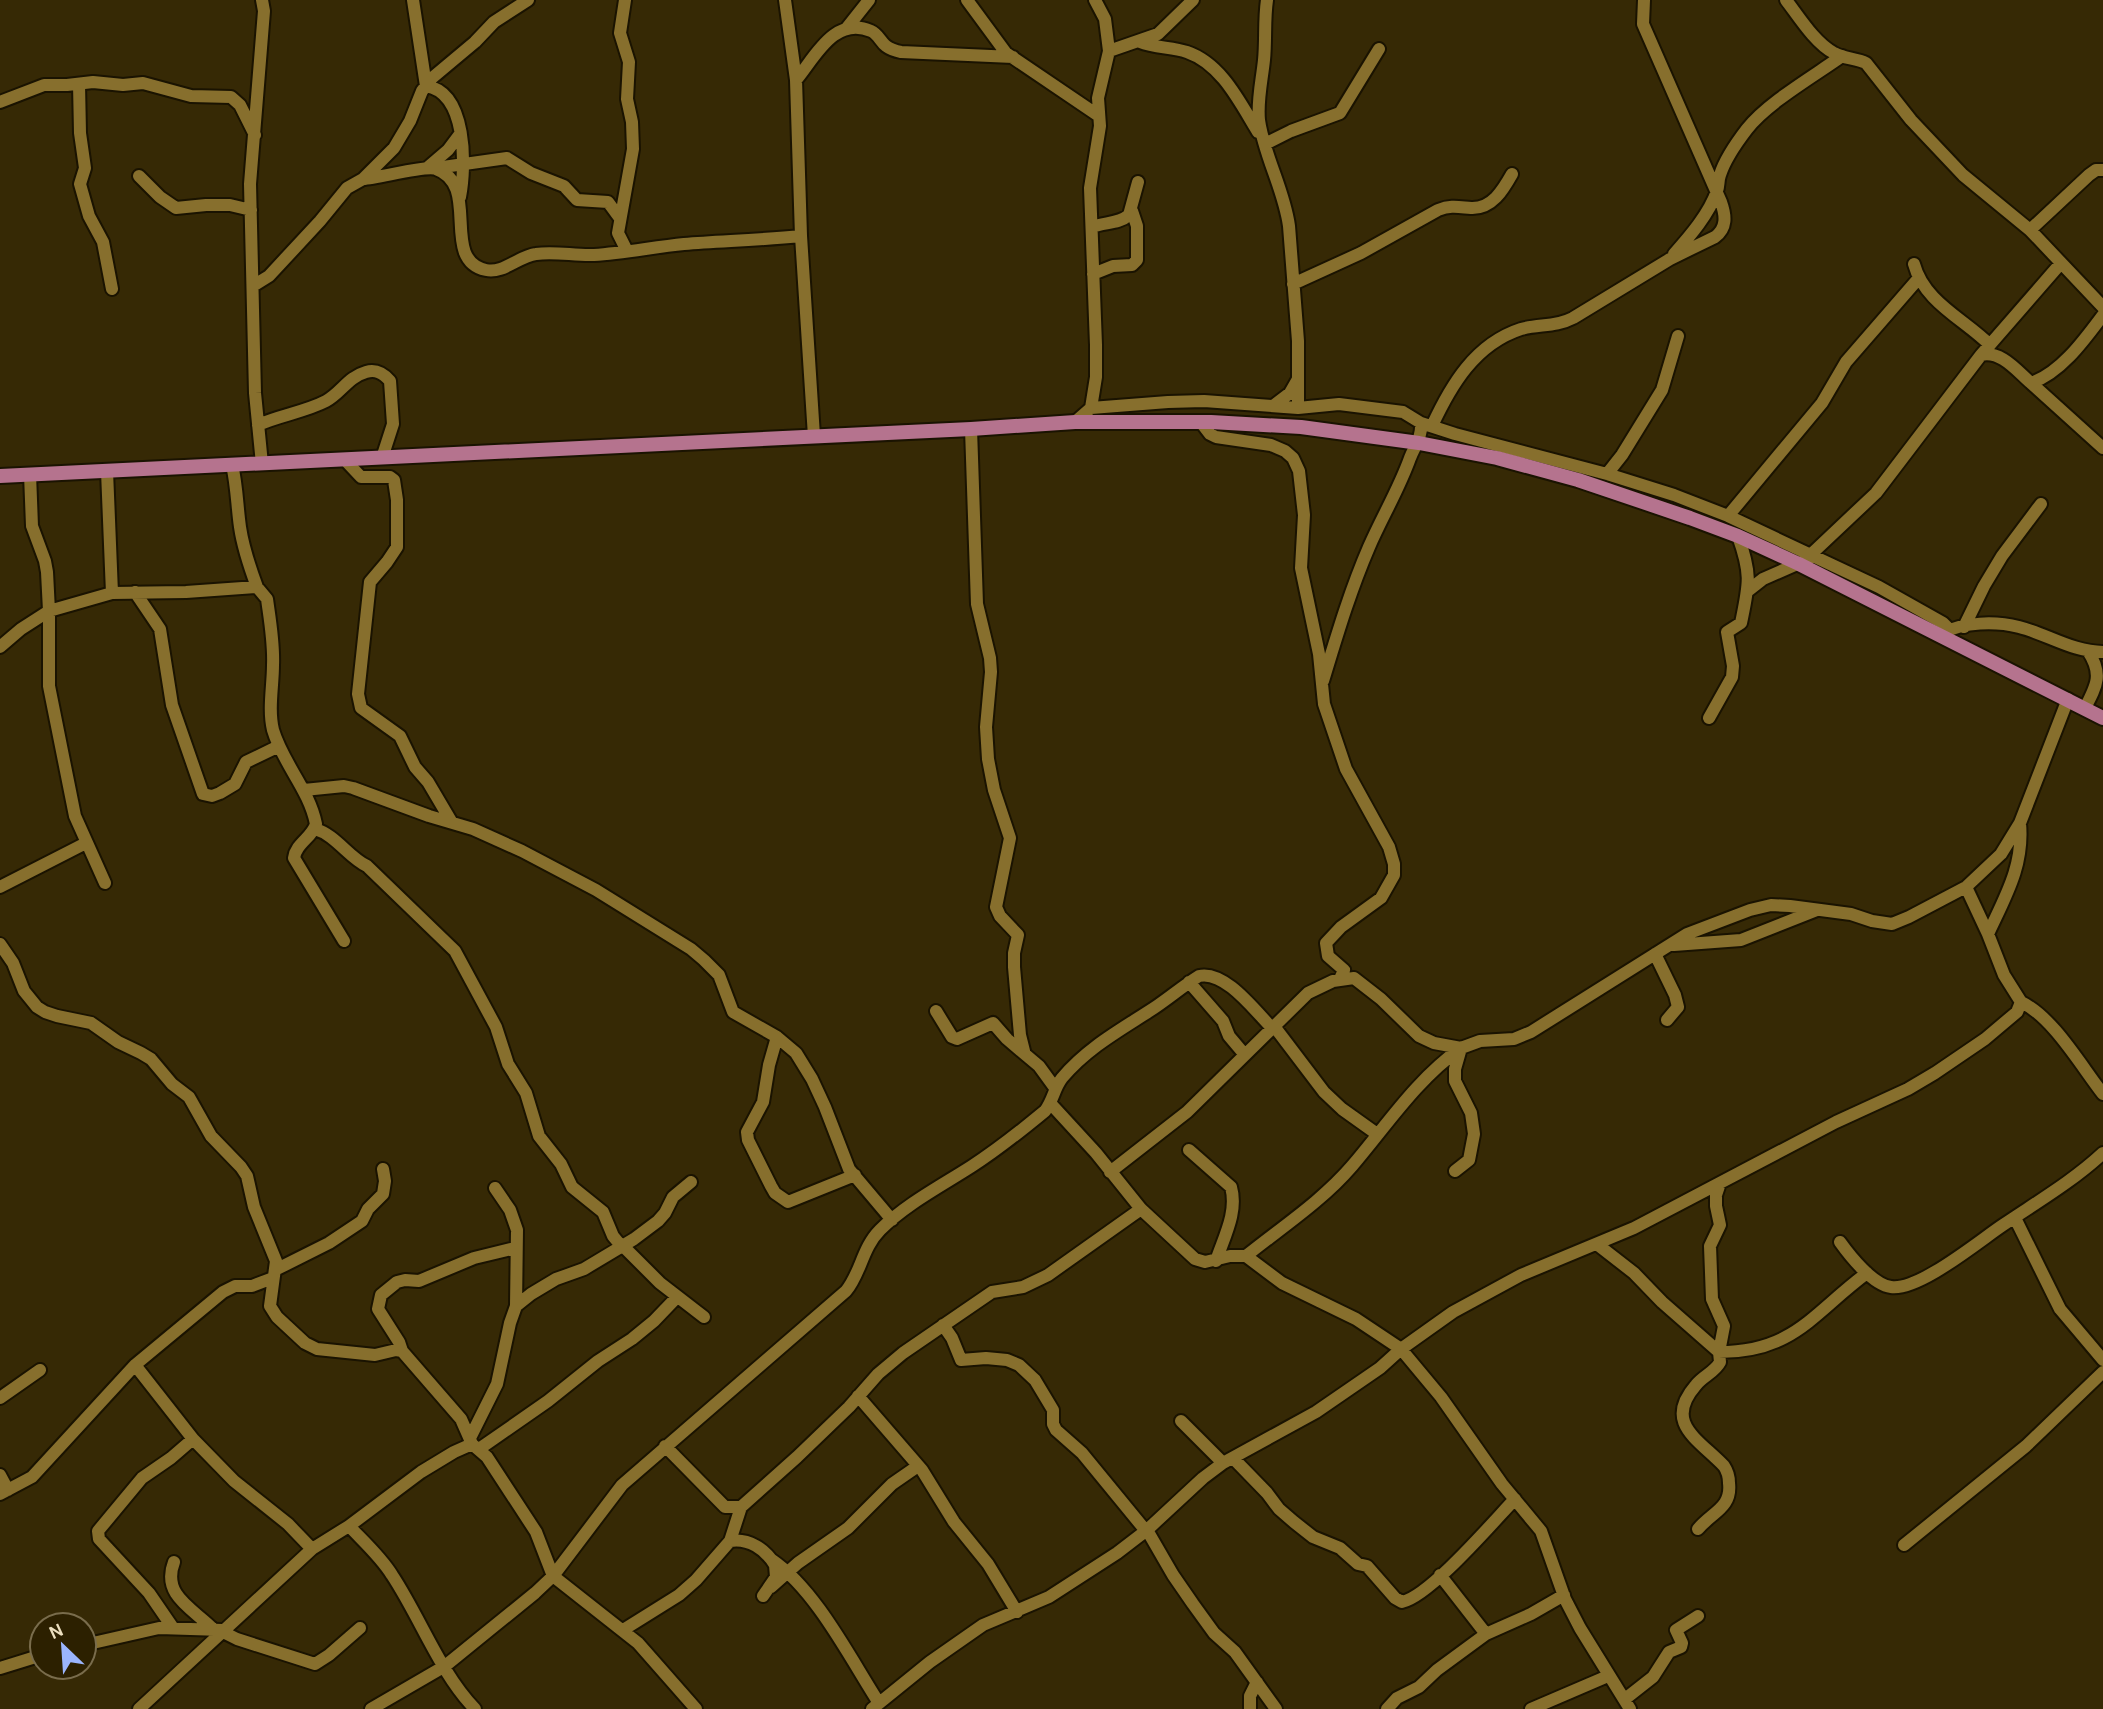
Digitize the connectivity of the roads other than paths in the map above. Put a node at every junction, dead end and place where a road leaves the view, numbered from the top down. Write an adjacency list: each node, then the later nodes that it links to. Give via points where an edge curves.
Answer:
1 (272, 0): 13 (street)
2 (413, 0): 22 (street)
3 (528, 0): 22 (street, via 494,22)
4 (625, 0): 39 (street, via 620,33 629,62 627,99 633,149)
5 (785, 0): 20 (street)
6 (869, 0): 14 (street)
7 (967, 0): 19 (street)
8 (1095, 0): 17 (street, via 1105,19)
9 (1193, 0): 15 (street, via 1158,34)
10 (1267, 0): 27 (street, via 1259,104)
11 (1644, 0): 35 (street, via 1643,24)
12 (1788, 1): 18 (street, via 1827,48)
13 (263, 6): 26 (street)
14 (846, 29): 19 (street, via 875,33 887,47 901,52); 20 (street, via 822,45)
15 (1140, 42): 17 (street); 27 (street, via 1192,54 1212,66)
16 (1379, 49): 27 (street, via 1339,113)
17 (1109, 51): 24 (street, via 1098,98)
18 (1842, 56): 35 (street, via 1749,126 1720,174); 41 (street, via 1866,64 1963,175)
19 (1013, 57): 24 (street)
20 (796, 80): 42 (street)
21 (79, 84): 23 (street, via 30,88); 26 (street, via 143,83 191,96 231,97); 51 (street, via 85,168 80,184 103,242)
22 (425, 86): 25 (street, via 436,87 449,100 456,110); 33 (street, via 394,148)
23 (0, 102)
24 (1099, 116): 40 (street, via 1090,188)
25 (460, 134): 28 (street); 29 (street)
26 (255, 135): 37 (street)
27 (1265, 143): 49 (street, via 1286,208)
28 (462, 164): 29 (street); 36 (street); 39 (street, via 507,158 564,186 577,200 608,202)
29 (431, 168): 33 (street); 36 (street, via 445,174)
30 (2103, 170): 41 (street, via 2089,175)
31 (1512, 174): 49 (street, via 1492,202 1476,208 1452,205 1438,210)
32 (139, 176): 37 (street, via 176,208 230,205)
33 (363, 179): 50 (street, via 347,188 268,276)
34 (1138, 182): 38 (street)
35 (1717, 192): 44 (street); 44 (street, via 1724,211 1721,232)
36 (460, 197): 43 (street, via 462,244 474,265 484,270 535,254)
37 (251, 210): 50 (street)
38 (1132, 211): 40 (street, via 1119,221); 47 (street, via 1137,260)
39 (619, 217): 43 (street, via 618,233)
40 (1092, 227): 47 (street)
41 (2030, 230): 45 (street)
42 (801, 236): 43 (street); 66 (street)
43 (626, 251)
44 (1670, 259): 64 (street, via 1561,324 1517,330 1497,340 1474,358)
45 (2061, 263): 52 (street); 55 (street)
46 (1914, 264): 48 (street)
47 (1093, 274): 59 (street, via 1096,377)
48 (1918, 279): 55 (street); 78 (street, via 1846,362 1826,397)
49 (1293, 284): 56 (street)
50 (253, 286): 63 (street)
51 (112, 289)
52 (2103, 307)
53 (2103, 315): 57 (street, via 2049,375)
54 (1678, 336): 75 (street, via 1662,390)
55 (1985, 350): 57 (street); 80 (street, via 1876,493)
56 (1298, 379): 58 (street, via 1290,393); 60 (street)
57 (2031, 383): 68 (street)
58 (1273, 406): 59 (street, via 1168,402); 60 (street)
59 (1091, 408): 62 (street)
60 (1298, 408): 64 (street, via 1339,404 1403,411)
61 (1200, 421): 62 (main road); 67 (main road, via 1301,427); 92 (street, via 1216,437 1284,451 1300,471 1304,514 1301,568)
62 (1075, 422): 65 (main road)
63 (258, 425): 69 (street, via 327,401 357,375 379,372 391,386 393,424); 71 (street)
64 (1427, 425): 67 (street); 75 (street)
65 (971, 429): 66 (main road); 120 (street, via 977,604 992,672 988,759 1010,838 996,907 1018,935 1014,967)
66 (814, 436): 69 (main road)
67 (1419, 443): 79 (main road, via 1578,480); 92 (street, via 1346,603)
68 (2103, 448)
69 (382, 458): 70 (main road)
70 (345, 460): 71 (main road); 99 (street, via 361,477 394,480 397,500 397,547 370,582 358,694 361,708 400,736)
71 (262, 464): 72 (main road)
72 (233, 465): 73 (main road); 81 (street, via 244,549)
73 (107, 471): 74 (main road); 84 (street)
74 (30, 474): 76 (main road); 85 (street, via 30,509 45,561)
75 (1607, 474): 78 (street)
76 (0, 475)
77 (2041, 504): 86 (street, via 2002,556)
78 (1728, 516): 80 (street)
79 (1738, 536): 80 (main road); 82 (street, via 1748,565)
80 (1803, 560): 82 (street); 87 (main road)
81 (257, 587): 83 (street); 97 (street, via 267,599 273,652 271,720)
82 (1749, 590): 95 (street, via 1741,623 1727,632 1732,677)
83 (135, 592): 84 (street); 97 (street, via 160,629 172,705 203,794 212,796 235,784 246,762)
84 (112, 593): 85 (street)
85 (49, 611): 88 (street); 102 (street, via 49,686 73,806)
86 (1964, 627): 87 (street); 89 (street, via 2019,627)
87 (1945, 632): 93 (main road)
88 (0, 647)
89 (2088, 651): 90 (street); 91 (street, via 2096,659)
90 (2103, 652)
91 (2101, 678): 94 (street)
92 (1322, 684): 112 (street, via 1341,758 1394,864 1385,892 1326,943 1328,956 1344,970)
93 (2068, 699): 94 (main road); 100 (street)
94 (2085, 708): 96 (main road)
95 (1709, 718)
96 (2103, 718)
97 (279, 746): 98 (street)
98 (304, 790): 99 (street, via 354,788); 101 (street)
99 (451, 821): 118 (street, via 573,877 691,949 719,975 733,1012)
100 (2020, 823): 105 (street, via 2001,855); 107 (street, via 2018,867)
101 (315, 829): 108 (street, via 294,858); 140 (street, via 368,866 455,951 526,1093 539,1136 572,1187 606,1217)
102 (86, 843): 103 (street); 104 (street)
103 (105, 883)
104 (0, 887)
105 (1966, 887): 106 (street, via 1892,924); 107 (street)
106 (1817, 911): 110 (street, via 1741,940); 110 (street, via 1760,907)
107 (1988, 934): 114 (street, via 2004,975)
108 (344, 941)
109 (0, 944): 145 (street, via 37,1007 91,1023 151,1059 192,1100 211,1136 247,1176 273,1251)
110 (1666, 946): 111 (street)
111 (1655, 954): 116 (street, via 1678,1007); 119 (street, via 1531,1032)
112 (1340, 979): 117 (street, via 1308,993); 119 (street, via 1359,981 1419,1036)
113 (1189, 982): 117 (street, via 1206,974 1218,978); 121 (street); 122 (street, via 1114,1032)
114 (2021, 1002): 123 (street, via 2051,1027); 133 (street, via 2017,1012 1936,1073)
115 (936, 1011): 120 (street, via 955,1038 993,1023)
116 (1667, 1020)
117 (1273, 1027): 121 (street); 125 (street, via 1325,1092)
118 (777, 1037): 131 (street, via 796,1053 812,1079); 131 (street, via 763,1102 747,1132 771,1186 788,1202)
119 (1461, 1048): 125 (street, via 1415,1088); 129 (street, via 1455,1081 1471,1113 1474,1133 1469,1160)
120 (1024, 1051): 122 (street)
121 (1245, 1055): 130 (street, via 1187,1112)
122 (1055, 1088): 124 (street)
123 (2103, 1094)
124 (1051, 1104): 130 (street); 137 (street)
125 (1377, 1134): 142 (street, via 1323,1196)
126 (1189, 1150): 143 (street, via 1231,1186 1233,1194 1231,1217)
127 (2103, 1153): 136 (street)
128 (383, 1168): 145 (street, via 383,1194 362,1221)
129 (1455, 1171)
130 (1110, 1172): 135 (street)
131 (855, 1175): 137 (street)
132 (691, 1182): 140 (street, via 673,1197 659,1221)
133 (1720, 1183): 139 (street); 154 (street, via 1716,1206 1720,1225 1710,1246 1712,1300 1724,1326)
134 (495, 1188): 141 (street, via 517,1230)
135 (1141, 1209): 143 (street, via 1195,1259); 151 (street, via 1048,1275 1023,1287 992,1292)
136 (2015, 1218): 144 (street, via 1942,1268 1900,1287 1884,1285); 155 (street, via 2060,1309)
137 (892, 1220): 164 (street, via 873,1238 846,1291)
138 (1840, 1242): 144 (street)
139 (1598, 1245): 152 (street, via 1489,1290); 154 (street)
140 (623, 1247): 147 (street); 149 (street, via 556,1279)
141 (515, 1248): 149 (street); 153 (street, via 474,1258 419,1281 405,1279 387,1289 378,1309)
142 (1246, 1256): 143 (street); 152 (street, via 1282,1283 1356,1319)
143 (1216, 1261)
144 (1867, 1273): 154 (street, via 1822,1313 1770,1346)
145 (275, 1274): 146 (street); 148 (street)
146 (252, 1286): 148 (street); 156 (street, via 223,1292)
147 (677, 1297): 150 (street); 163 (street, via 632,1339 548,1401)
148 (270, 1306): 153 (street, via 276,1317 317,1349)
149 (516, 1306): 163 (street, via 497,1384)
150 (704, 1317)
151 (943, 1325): 159 (street, via 903,1353); 173 (street, via 961,1360 1007,1360 1035,1380 1053,1410 1056,1430 1082,1453)
152 (1401, 1349): 165 (street, via 1316,1412); 169 (street)
153 (402, 1352): 163 (street, via 455,1410)
154 (1719, 1352): 172 (street, via 1717,1368 1695,1386 1681,1408 1688,1430 1728,1471 1726,1505)
155 (2103, 1360)
156 (135, 1365): 162 (street); 168 (street, via 40,1468)
157 (40, 1370): 160 (street)
158 (2103, 1372): 175 (street, via 2026,1446)
159 (858, 1396): 166 (street); 170 (street)
160 (0, 1398)
161 (1181, 1421): 165 (street)
162 (193, 1439): 176 (street); 185 (street, via 142,1478 98,1531 99,1539)
163 (474, 1443): 171 (street, via 421,1472); 181 (street, via 536,1532)
164 (665, 1446): 170 (street, via 725,1507); 181 (street, via 622,1485)
165 (1228, 1460): 173 (street); 180 (street, via 1313,1537 1367,1566 1399,1601 1414,1599)
166 (918, 1466): 179 (street, via 892,1484 848,1528); 183 (street)
167 (0, 1475): 168 (street)
168 (4, 1492)
169 (1515, 1499): 180 (street); 182 (street, via 1541,1531)
170 (741, 1507): 174 (street)
171 (349, 1525): 176 (street); 192 (street, via 391,1572)
172 (1698, 1529)
173 (1147, 1530): 183 (street, via 1049,1597); 195 (street, via 1214,1633)
174 (730, 1541): 177 (street, via 745,1541); 188 (street, via 679,1595)
175 (1905, 1545)
176 (312, 1549): 187 (street)
177 (772, 1560): 179 (street); 179 (street, via 777,1571 767,1592)
178 (174, 1562): 187 (street, via 170,1572 173,1590)
179 (788, 1572): 197 (street, via 814,1603)
180 (1440, 1575): 189 (street)
181 (553, 1576): 188 (street); 192 (street)
182 (1564, 1595): 189 (street); 194 (street)
183 (1017, 1612): 197 (street, via 983,1625)
184 (1698, 1616): 196 (street, via 1676,1630 1681,1647 1669,1652)
185 (173, 1628): 187 (street); 190 (street)
186 (360, 1628): 187 (street, via 315,1664)
187 (219, 1630): 198 (street)
188 (623, 1630): 201 (street)
189 (1486, 1633): 204 (street)
190 (98, 1642)
191 (28, 1659): 193 (street)
192 (445, 1666): 199 (street); 200 (street)
193 (0, 1668)
194 (1608, 1676): 196 (street); 205 (street)
195 (1257, 1682): 202 (street); 203 (street)
196 (1627, 1704)
197 (875, 1706)
198 (139, 1709)
199 (372, 1709)
200 (475, 1709)
201 (696, 1709)
202 (1250, 1709)
203 (1276, 1709)
204 (1387, 1709)
205 (1531, 1709)

